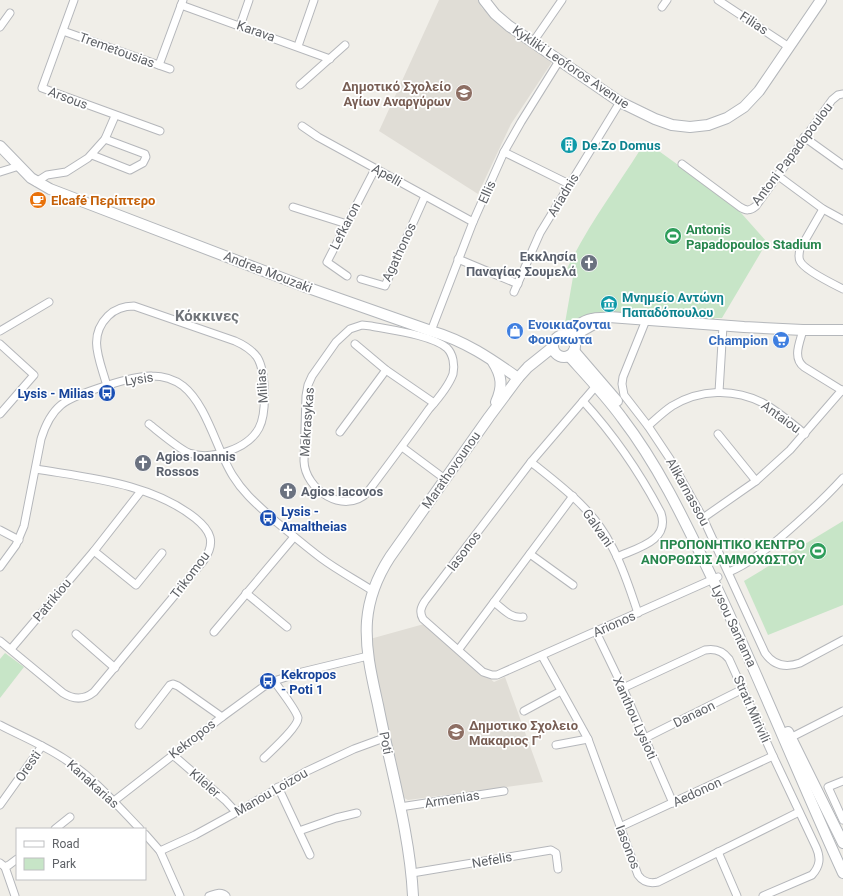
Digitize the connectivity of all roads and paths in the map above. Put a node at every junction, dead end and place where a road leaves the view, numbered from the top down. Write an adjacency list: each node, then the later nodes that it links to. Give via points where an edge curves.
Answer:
1 (74, 0): 14 (street, Arsous)
2 (249, 0): 12 (street)
3 (314, 0): 17 (street)
4 (484, 0): 15 (street, Kykliki Leoforos Avenue, via 501,20)
5 (562, 0): 15 (street)
6 (667, 0): 10 (street)
7 (718, 0): 18 (street, Filias)
8 (821, 0): 18 (street, Kykliki Leoforos Avenue)
9 (182, 2): 12 (street, Karava); 21 (street)
10 (662, 7)
11 (10, 13): 13 (street)
12 (240, 26): 17 (street, Karava)
13 (0, 27)
14 (63, 31): 21 (street, Tremetousias); 26 (street, Arsous, via 42,88)
15 (532, 42): 20 (street, Kykliki Leoforos Avenue)
16 (345, 44): 19 (street)
17 (298, 46): 19 (street, Karava)
18 (790, 46): 25 (street, Kykliki Leoforos Avenue, via 759,91 744,107 727,118 708,125 672,125)
19 (330, 58): 23 (street)
20 (559, 61): 25 (street, Kykliki Leoforos Avenue); 32 (street, Ellis)
21 (159, 65): 22 (street, Tremetousias)
22 (170, 69)
23 (300, 86)
24 (843, 94): 29 (street, Antoni Papadopoulou, via 832,100)
25 (620, 102): 41 (street, Ariadnis)
26 (115, 116): 28 (street, Arsous); 30 (street)
27 (302, 126): 37 (street, Apelli)
28 (160, 132)
29 (804, 137): 35 (street); 39 (street, Antoni Papadopoulou)
30 (105, 139): 33 (street); 33 (street, via 145,154 143,163 130,170)
31 (1, 151): 36 (street, Andrea Mouzaki)
32 (504, 152): 41 (street); 46 (street, Ellis)
33 (92, 154): 40 (street, via 66,172 47,175)
34 (682, 164): 39 (street, Antoni Papadopoulou, via 744,210 756,206)
35 (843, 165)
36 (19, 166): 38 (street); 40 (street, Andrea Mouzaki)
37 (375, 169): 42 (street, Apelli); 47 (street, Lefkaron)
38 (0, 172)
39 (778, 175): 44 (street)
40 (36, 182): 59 (street, Andrea Mouzaki, via 303,286)
41 (569, 184): 51 (street, Ariadnis, via 540,233)
42 (425, 196): 46 (street, Apelli); 50 (street, Agathonos, via 385,286)
43 (294, 207): 47 (street)
44 (824, 209): 45 (street); 52 (street, via 800,249 799,261)
45 (843, 220)
46 (473, 222): 48 (street, Ellis)
47 (347, 224): 49 (street, Lefkaron, via 327,262)
48 (458, 259): 51 (street); 59 (street, Ellis)
49 (347, 276)
50 (360, 280)
51 (518, 284): 53 (street, Ariadnis)
52 (843, 289)
53 (514, 292)
54 (49, 302): 60 (street)
55 (646, 320): 56 (street); 63 (street, via 592,318 576,327); 77 (street, Alikarnassou, via 622,384 626,398)
56 (723, 326): 57 (street); 71 (street)
57 (803, 330): 58 (street); 70 (street, via 797,355 799,362)
58 (843, 330)
59 (431, 331): 65 (street, Andrea Mouzaki, via 450,337)
60 (0, 332)
61 (0, 344): 74 (street, via 34,376)
62 (355, 344): 66 (street)
63 (571, 347): 64 (street, via 562,357); 64 (street, Marathovounou, via 561,336 555,340); 69 (street, Lysou Santama); 100 (street, Lysou Santama, via 627,413 660,463 684,505)
64 (556, 351): 67 (street, Marathovounou, via 540,357)
65 (491, 359): 67 (street, Andrea Mouzaki); 75 (street, via 499,372 501,386)
66 (386, 370): 73 (street); 78 (street)
67 (518, 378): 75 (street, Marathovounou)
68 (107, 386): 82 (street, Lysis, via 145,376 160,376 175,381 194,396); 82 (street, Milias, via 96,347 96,336 107,316 122,308 134,306 244,345 253,352 262,370 262,422 253,437); 84 (street, Lysis, via 65,402 53,412 45,427)
69 (596, 386): 72 (street, Iasonos); 100 (street, Lysou Santama, via 630,429 669,491)
70 (842, 390): 80 (street)
71 (719, 392): 77 (street, Antaiou, via 681,402 665,411); 80 (street, Antaiou, via 729,392 764,403)
72 (583, 401): 83 (street, Iasonos); 97 (street, via 602,422 635,469 654,499 663,520 662,530 654,540)
73 (434, 403): 81 (street, Makrasykas); 81 (street, Makrasykas, via 454,370 448,349 429,338 357,326 336,342 314,372 307,390 304,461 309,478 318,489 341,501 356,500 367,493)
74 (0, 414)
75 (489, 417): 86 (street, Marathovounou)
76 (149, 424): 82 (street, Milias, via 188,452 199,455)
77 (648, 426): 90 (street, Alikarnassou)
78 (340, 432)
79 (718, 434): 87 (street)
80 (805, 434): 87 (street)
81 (402, 448): 86 (street)
82 (223, 454): 92 (street, Lysis, via 232,475 248,497)
83 (531, 462): 89 (street, Galvani); 114 (street, Iasonos, via 421,609 423,619)
84 (36, 469): 88 (street, Trikomou, via 119,484); 93 (street, Lysis, via 26,520)
85 (843, 478): 99 (street, via 824,499 761,553)
86 (445, 479): 102 (street, Marathovounou, via 380,572)
87 (756, 481): 90 (street)
88 (141, 491): 94 (street, Patrikiou); 117 (street, Trikomou, via 167,500 189,513 210,534 211,545 208,555)
89 (573, 496): 96 (street); 97 (street, Galvani, via 597,523)
90 (703, 518): 99 (street, Alikarnassou)
91 (0, 530): 93 (street)
92 (294, 536): 102 (street, Lysis, via 322,559); 103 (street)
93 (19, 540): 98 (street, Lysis)
94 (94, 551): 95 (street, via 136,585); 113 (street, Patrikiou)
95 (162, 553)
96 (530, 554): 101 (street); 104 (street)
97 (617, 557): 105 (street, Galvani)
98 (0, 567)
99 (729, 572): 111 (street, Alikarnassou, via 764,653 776,663 789,666 800,663)
100 (715, 578): 105 (street, Arionos); 131 (street, Lysou Santama)
101 (573, 585)
102 (372, 590): 115 (street, Poti, via 367,622)
103 (246, 592): 107 (street); 108 (street)
104 (494, 602): 106 (street, via 511,615); 114 (street)
105 (638, 613): 109 (street, Arionos)
106 (523, 618)
107 (287, 627)
108 (214, 632)
109 (596, 632): 116 (street, Arionos); 120 (street, Xanthou Lysioti)
110 (76, 634): 117 (street)
111 (843, 640)
112 (0, 641): 113 (street, Trikomou)
113 (11, 649): 117 (street, Trikomou, via 63,693 73,698 90,695)
114 (458, 649): 118 (street, Iasonos, via 483,672 497,675)
115 (368, 656): 119 (street, Kekropos, via 302,672); 128 (street, Poti)
116 (542, 656): 118 (street, Arionos); 122 (street, Iasonos)
117 (115, 668)
118 (510, 671)
119 (274, 682): 125 (street, Kekropos, via 258,690); 136 (street, via 296,713 297,721 294,728)
120 (623, 688): 121 (street, Strati Mirivili, via 711,649 729,659); 129 (street, Xanthou Lysioti)
121 (743, 690): 129 (street, Danaon); 135 (street, Strati Mirivili)
122 (561, 691): 123 (street); 130 (street, Iasonos)
123 (524, 711)
124 (843, 711): 131 (street)
125 (222, 717): 127 (street, via 173,684); 134 (street, Kekropos)
126 (0, 725): 133 (street, Kanakarias)
127 (139, 725)
128 (384, 738): 138 (street, Manou Loizou, via 320,764); 143 (street, Poti)
129 (645, 738): 141 (street, Xanthou Lysioti)
130 (588, 739): 132 (street); 149 (street, Iasonos)
131 (788, 739): 154 (street, Lysou Santama); 162 (street, Lysou Santama)
132 (556, 745)
133 (42, 746): 140 (street, Kanakarias, via 81,771); 142 (street, Oresti)
134 (173, 755): 140 (street, Kekropos); 144 (street, Kileler)
135 (773, 756): 141 (street, Aedonon); 145 (street, Strati Mirivili)
136 (264, 758)
137 (843, 781): 148 (street, via 828,787)
138 (278, 787): 144 (street, Manou Loizou); 152 (street)
139 (504, 791): 143 (street, Armenias)
140 (114, 801): 151 (street, Kanakarias)
141 (673, 803): 149 (street, Aedonon)
142 (0, 805)
143 (400, 807): 161 (street, Poti)
144 (236, 812): 155 (street, Manou Loizou)
145 (799, 812): 156 (street, Iasonos); 169 (street, Strati Mirivili, via 818,851 818,866 810,877)
146 (357, 813): 152 (street)
147 (70, 817): 150 (street)
148 (843, 820)
149 (620, 827): 156 (street, Iasonos, via 638,875 649,883 658,882)
150 (57, 828)
151 (139, 828)
152 (299, 831): 157 (street)
153 (146, 835): 155 (street)
154 (843, 843)
155 (160, 851): 164 (street)
156 (718, 852): 168 (street)
157 (310, 856)
158 (16, 860): 159 (street, via 9,866)
159 (2, 865): 163 (street)
160 (558, 869): 161 (street, Nefelis, via 556,853 551,850)
161 (412, 873): 167 (street, Poti)
162 (843, 874)
163 (15, 896)
164 (180, 896)
165 (209, 896): 166 (street, via 223,893)
166 (226, 896)
167 (413, 896)
168 (737, 896)
169 (763, 896)

